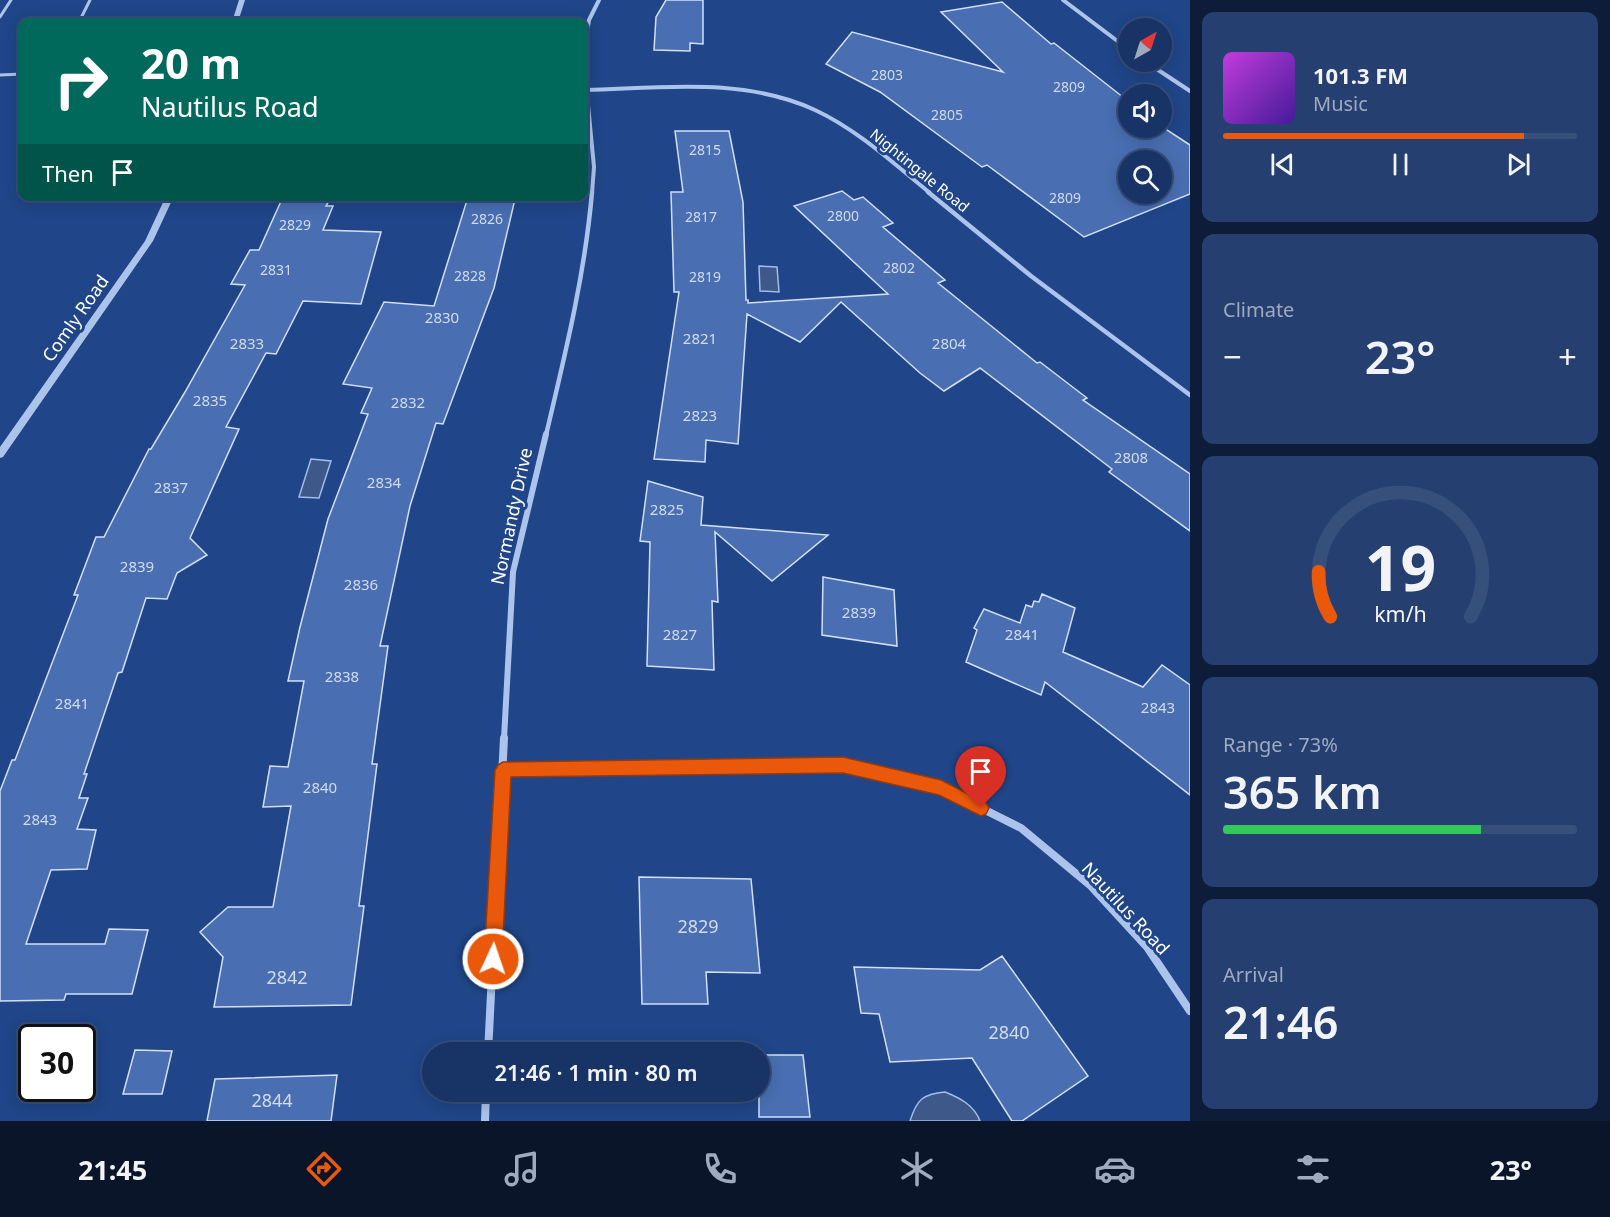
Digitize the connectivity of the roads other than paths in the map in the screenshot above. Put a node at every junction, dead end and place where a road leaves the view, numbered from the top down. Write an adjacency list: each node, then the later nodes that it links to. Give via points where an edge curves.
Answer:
1 (10, 0): 6 (lane)
2 (90, 0): 7 (lane)
3 (242, 0): 8 (street)
4 (599, 0): 9 (street)
5 (1063, 0): 10 (street)
6 (0, 17)
7 (81, 18)
8 (236, 18)
9 (588, 26)
10 (1118, 41)
11 (1161, 72): 15 (street)
12 (18, 74): 13 (lane)
13 (0, 75)
14 (588, 90): 18 (street, Nightingale Road, via 721,86 788,99 817,111 865,140 1031,276)
15 (1190, 91)
16 (588, 109): 20 (street, Normandy Drive, via 594,167 588,239 569,338 513,572)
17 (168, 201): 19 (street, Comly Road, via 149,241)
18 (1190, 395)
19 (0, 454)
20 (503, 770): 21 (street, Nautilus Road, via 843,765 941,788 1020,828 1091,886 1147,947); 22 (street, Normandy Drive)
21 (1190, 1011)
22 (489, 1042)
23 (486, 1102): 24 (street)
24 (485, 1121)

